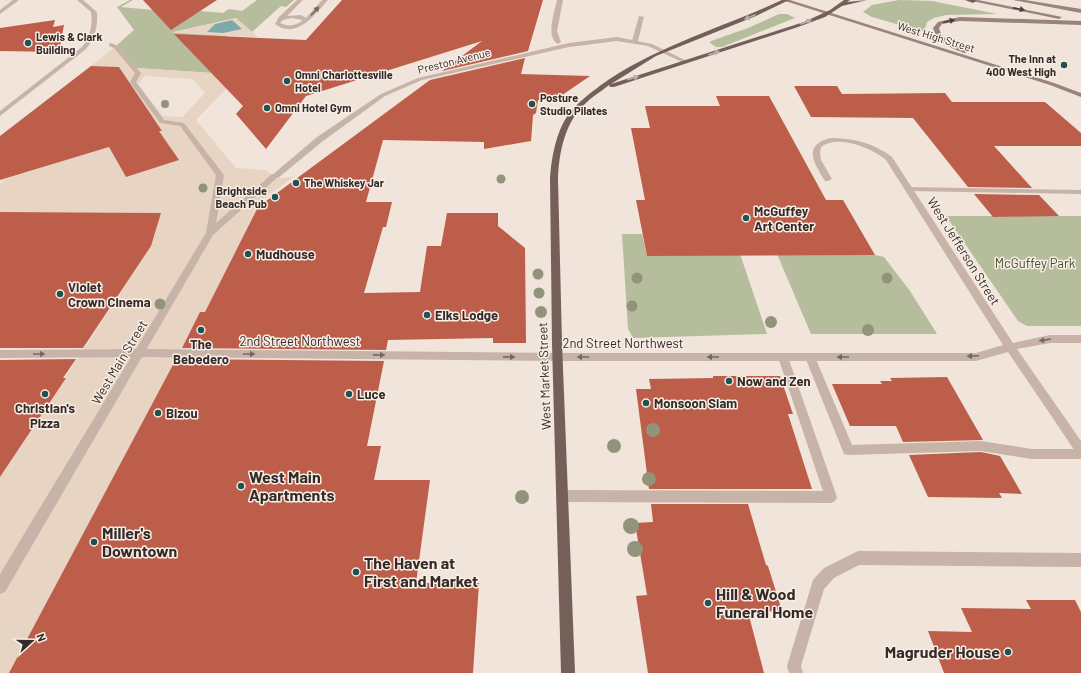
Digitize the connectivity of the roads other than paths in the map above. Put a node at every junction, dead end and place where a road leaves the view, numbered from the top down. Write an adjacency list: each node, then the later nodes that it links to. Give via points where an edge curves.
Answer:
1 (16, 0): 13 (street)
2 (80, 0): 27 (street, via 94,12 96,20 90,41)
3 (300, 0): 16 (street)
4 (326, 0): 17 (street, one-way to 4)
5 (560, 0): 20 (street, via 554,31)
6 (785, 0): 14 (main road, West High Street); 22 (main road, one-way to 22)
7 (847, 0): 11 (main road)
8 (864, 0): 11 (main road)
9 (970, 0): 18 (main road, one-way to 18)
10 (1016, 0): 12 (main road)
11 (842, 5): 14 (main road)
12 (1081, 11)
13 (0, 12)
14 (827, 14): 23 (main road, one-way to 14); 24 (main road, West High Street)
15 (641, 17): 19 (street)
16 (278, 21): 17 (street, via 296,16 304,18); 17 (street, via 278,25 286,27)
17 (305, 22)
18 (1081, 22): 24 (main road, one-way to 18, via 951,45 941,39 936,33 936,28 940,23 960,19)
19 (635, 41): 22 (street, Preston Avenue); 31 (street, Preston Avenue, via 617,39 582,43 496,60 407,84 383,95 320,139)
20 (558, 42)
21 (112, 45): 31 (street, West Main Street, via 138,73 133,82 162,122 182,124 220,175)
22 (664, 51): 23 (street, Preston Avenue); 25 (main road, West Market Street, via 618,76)
23 (686, 62): 25 (main road, West Market Street, one-way to 23)
24 (1015, 72): 26 (main road, West High Street)
25 (597, 91): 36 (main road, West Market Street, via 584,100 570,117 555,158)
26 (1081, 95)
27 (0, 114)
28 (828, 179): 29 (street, West Jefferson Street, via 817,159 816,152 819,146 826,142 848,140 859,142 889,159)
29 (910, 189): 30 (street); 33 (street, West Jefferson Street)
30 (1081, 192)
31 (210, 233): 34 (street, West Main Street)
32 (1081, 339): 33 (street, 2nd Street Northwest, one-way to 33, via 1050,339)
33 (1010, 347): 38 (street, 2nd Street Northwest, one-way to 38, via 976,357); 39 (street, West Jefferson Street)
34 (140, 353): 35 (street, 2nd Street Northwest, one-way to 34); 36 (street, 2nd Street Northwest, one-way to 36); 43 (street, West Main Street)
35 (0, 354)
36 (558, 357): 37 (street, 2nd Street Northwest, one-way to 36); 41 (main road, West Market Street)
37 (783, 357): 38 (street, 2nd Street Northwest); 41 (street, via 831,497)
38 (810, 357): 40 (street, via 848,450 982,446 1032,454)
39 (1081, 450)
40 (1081, 454)
41 (562, 496): 44 (main road, West Market Street)
42 (1081, 560): 45 (street, via 858,558 829,573 818,585 794,666)
43 (0, 588)
44 (568, 673)
45 (796, 673)

